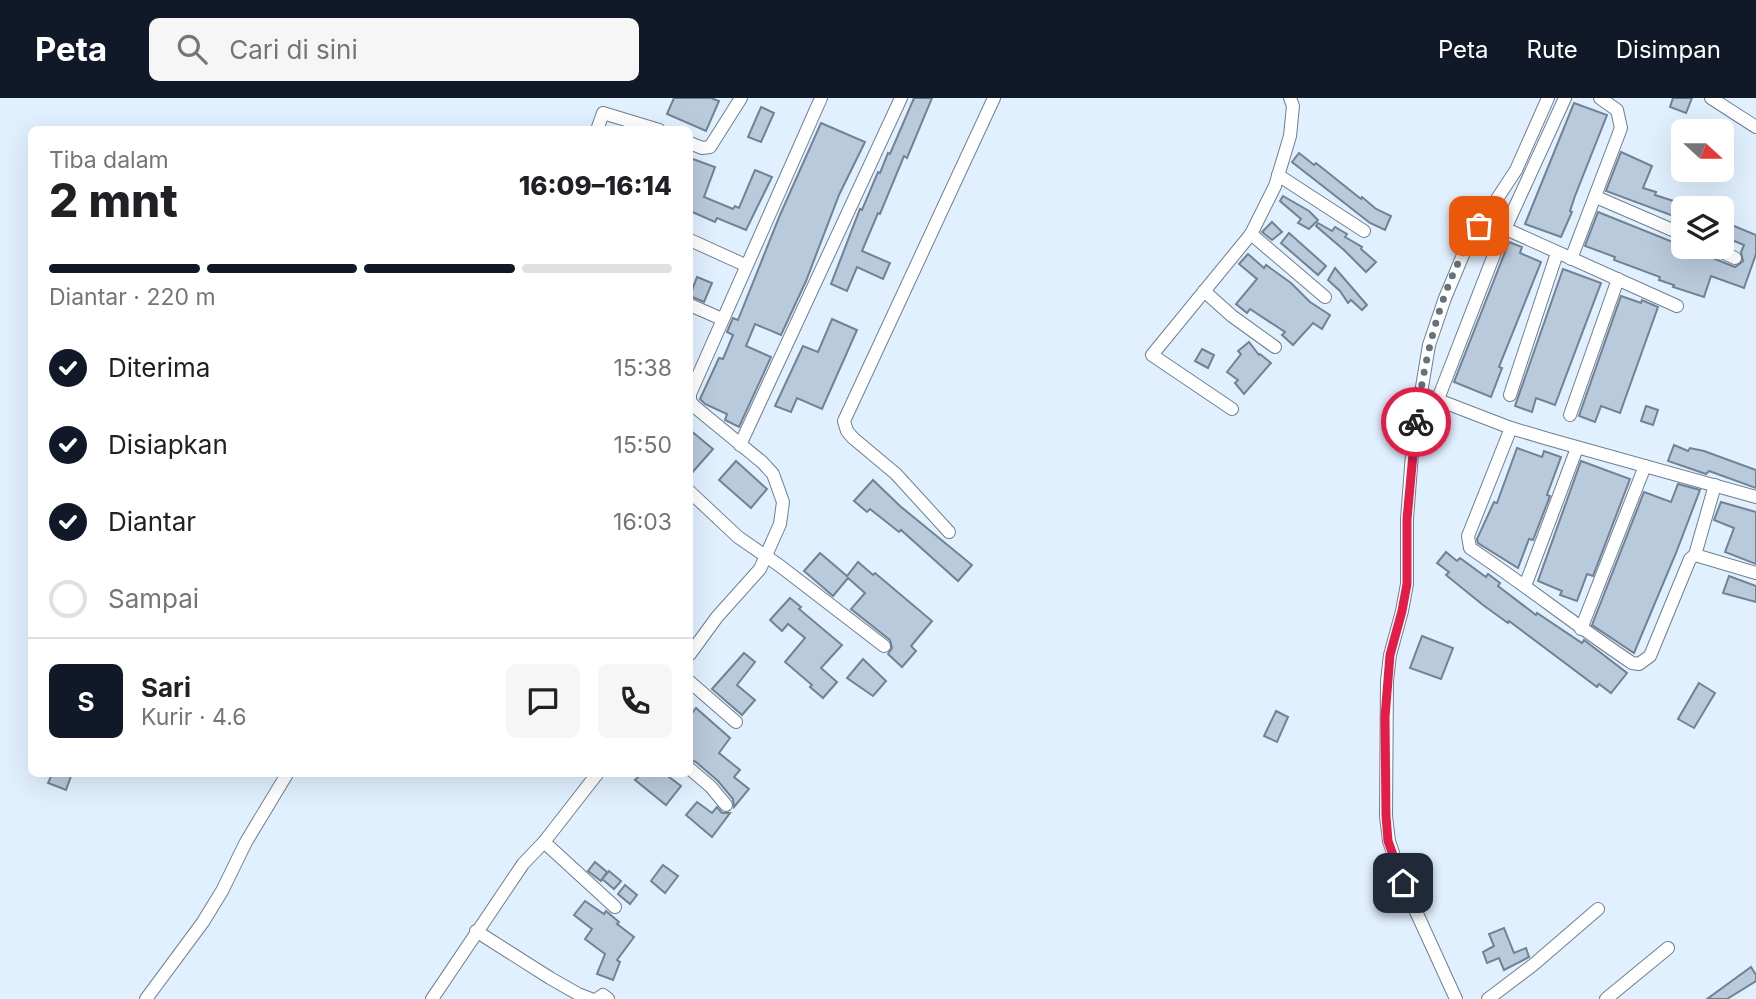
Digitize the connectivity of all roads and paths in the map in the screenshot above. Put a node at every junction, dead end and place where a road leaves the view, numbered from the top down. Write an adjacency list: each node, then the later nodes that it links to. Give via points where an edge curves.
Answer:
1 (741, 98): 13 (street, via 710,147)
2 (821, 98): 23 (street)
3 (901, 98): 39 (street)
4 (994, 98): 45 (street, via 844,421 853,438 896,474)
5 (1290, 98): 14 (street, via 1290,136)
6 (1548, 98): 32 (street, via 1516,170 1468,243 1429,345)
7 (1565, 98): 16 (street)
8 (1600, 98): 15 (street, via 1617,110 1621,128)
9 (1711, 98): 12 (street)
10 (599, 126): 11 (street, via 604,113)
11 (646, 126)
12 (1756, 127)
13 (693, 144)
14 (1278, 176): 18 (street); 19 (street)
15 (1596, 197): 17 (street); 22 (street)
16 (1506, 229): 21 (street); 34 (street)
17 (1671, 229)
18 (1364, 231)
19 (1251, 234): 25 (street); 26 (street)
20 (693, 241): 23 (street)
21 (1557, 253): 22 (street); 33 (street)
22 (1571, 259): 24 (street)
23 (745, 265): 29 (street)
24 (1618, 279): 28 (street); 37 (street)
25 (1204, 291): 30 (street); 36 (street, via 1152,355)
26 (1325, 297)
27 (693, 306): 29 (street)
28 (1677, 306)
29 (722, 319): 31 (street)
30 (1275, 347)
31 (693, 387)
32 (1420, 393): 34 (street); 64 (street, via 1407,519 1407,584 1387,681 1386,816 1388,841 1403,883)
33 (1510, 395)
34 (1438, 399): 38 (street)
35 (693, 404): 39 (street)
36 (1232, 409)
37 (1570, 415)
38 (1511, 428): 40 (street); 49 (street, via 1468,544)
39 (740, 445): 47 (street, via 773,474 783,502 780,524)
40 (1577, 448): 41 (street); 49 (street)
41 (1644, 466): 42 (street); 50 (street)
42 (1715, 485): 44 (street); 46 (street)
43 (693, 495): 47 (street)
44 (1756, 497)
45 (949, 532)
46 (1695, 555): 48 (street); 50 (street, via 1646,660 1632,663)
47 (765, 556): 51 (street); 52 (street, via 760,569)
48 (1756, 573)
49 (1525, 586): 50 (street)
50 (1581, 629)
51 (884, 646)
52 (693, 650)
53 (693, 685): 54 (street)
54 (736, 722)
55 (693, 772): 58 (street)
56 (285, 777): 65 (street, via 203,922)
57 (595, 777): 59 (street)
58 (726, 805)
59 (544, 842): 60 (street); 62 (street)
60 (615, 907)
61 (1598, 909): 70 (street)
62 (476, 931): 66 (street); 67 (street)
63 (1668, 948): 71 (street)
64 (1453, 998)
65 (146, 999)
66 (432, 999)
67 (591, 999)
68 (597, 999): 69 (street, via 603,995)
69 (608, 999)
70 (1488, 999)
71 (1606, 999)

